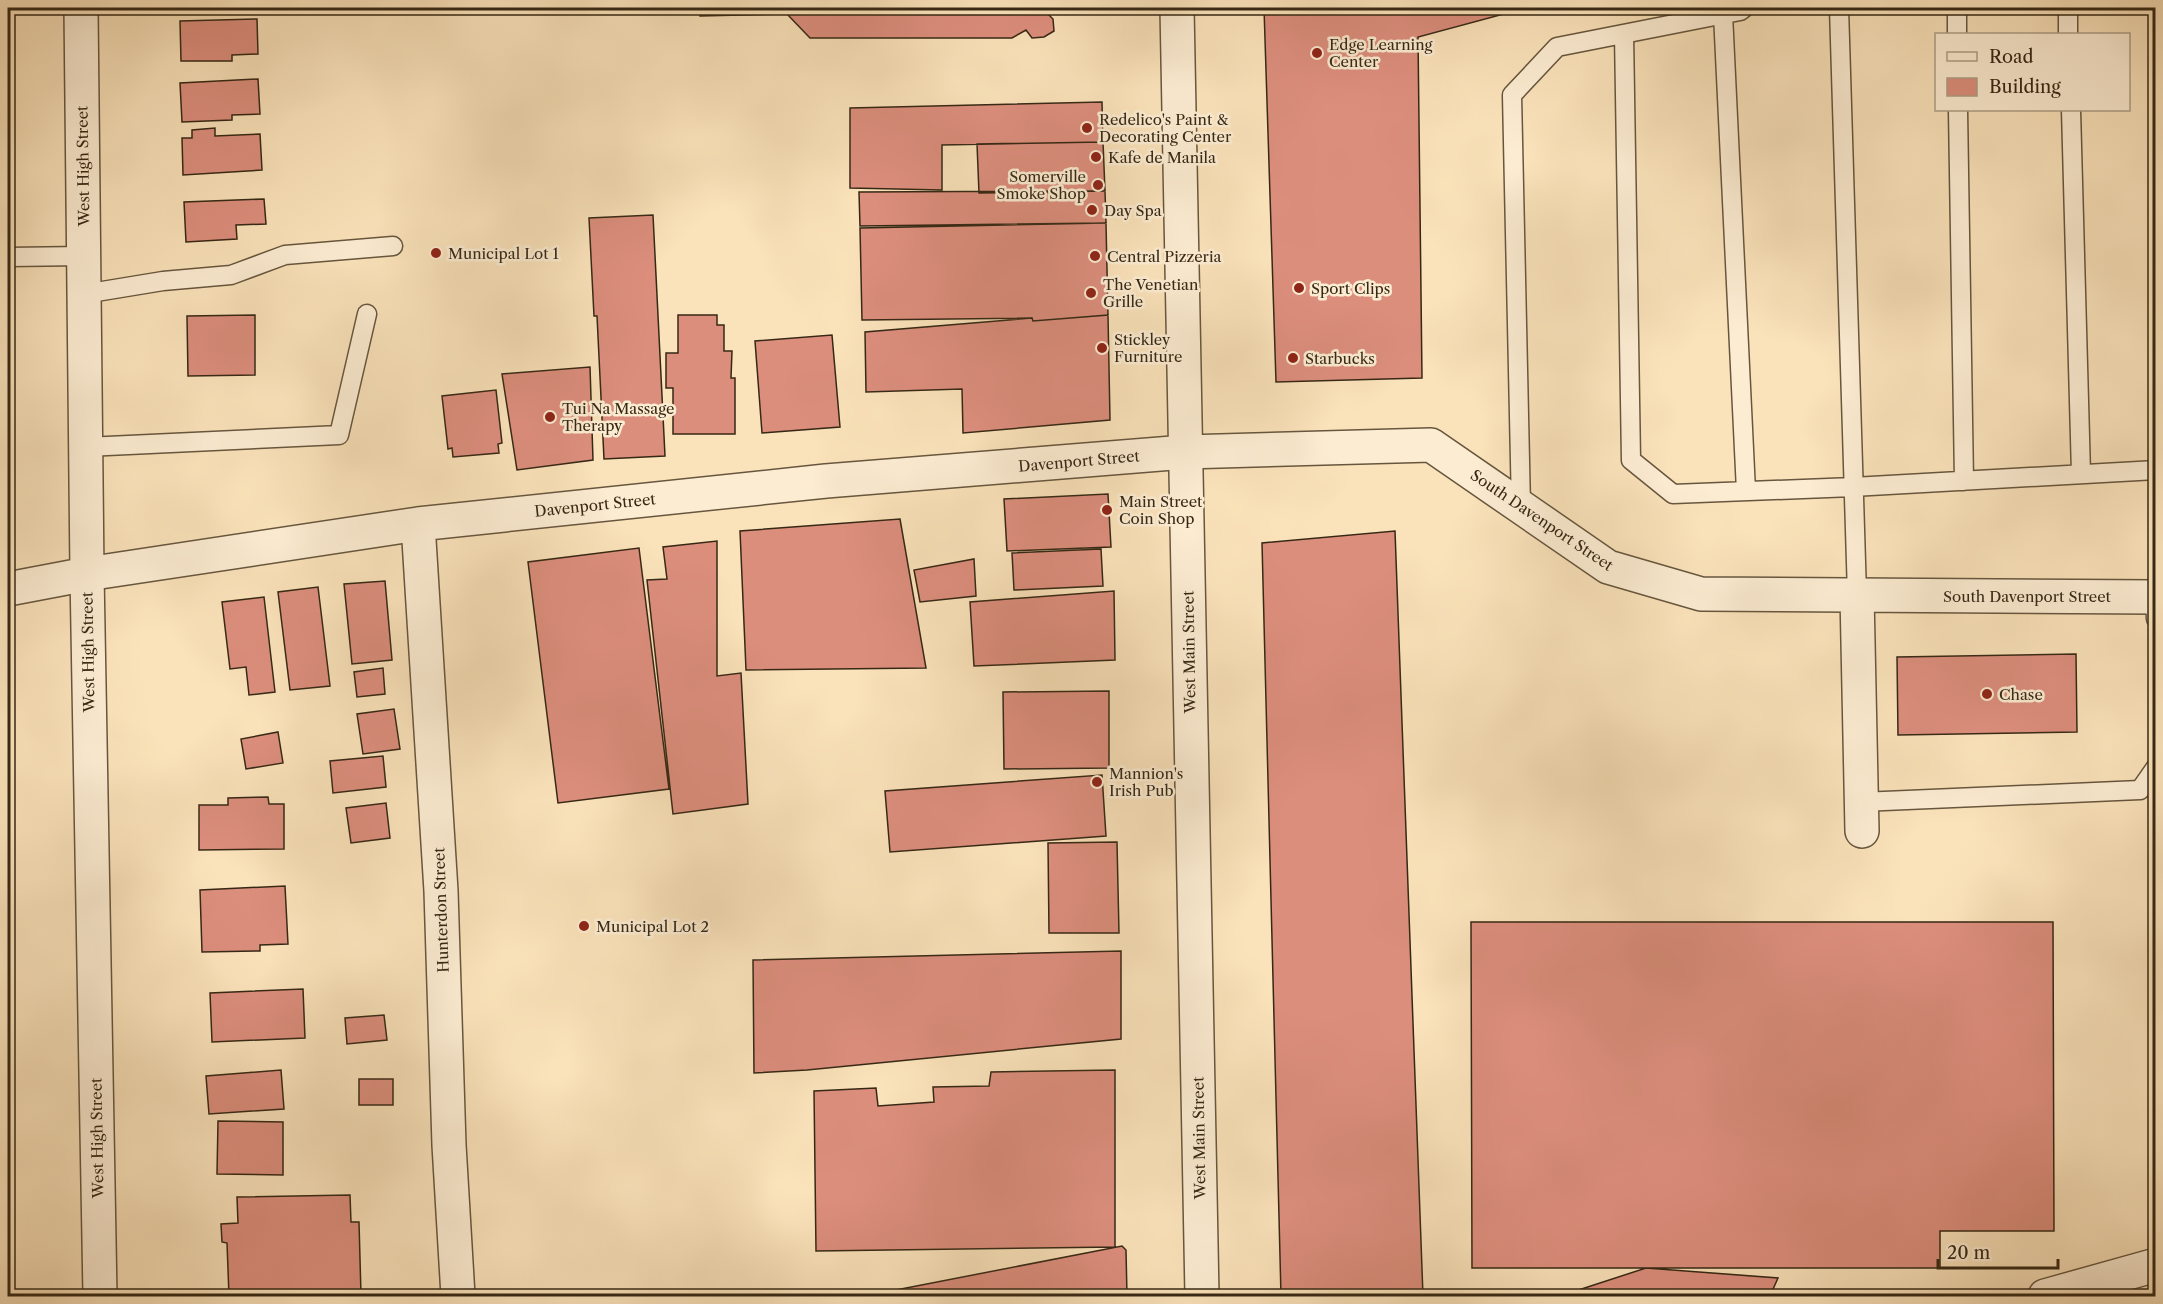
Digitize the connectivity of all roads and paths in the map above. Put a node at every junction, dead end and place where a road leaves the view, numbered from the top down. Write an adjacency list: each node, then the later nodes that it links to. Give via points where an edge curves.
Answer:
1 (81, 8): 14 (street, West High Street)
2 (1177, 8): 19 (street, West Main Street)
3 (1744, 8): 7 (lane)
4 (1839, 8): 23 (lane)
5 (1957, 8): 8 (lane)
6 (2067, 8): 9 (lane)
7 (1723, 14): 10 (lane); 24 (lane)
8 (1957, 33)
9 (2068, 33)
10 (1624, 34): 24 (lane, via 1631,460 1672,494); 25 (lane, via 1557,47 1512,95)
11 (1958, 111): 22 (lane)
12 (2070, 111): 21 (lane)
13 (393, 246): 16 (lane, via 285,255 231,275)
14 (84, 256): 15 (lane); 16 (street, West High Street)
15 (8, 257)
16 (84, 294): 18 (street, West High Street)
17 (367, 314): 18 (lane, via 339,435)
18 (86, 447): 27 (street, West High Street)
19 (1185, 452): 25 (street, South Davenport Street, via 1431,445); 26 (street, Davenport Street, via 826,481); 37 (street, West Main Street)
20 (2156, 470): 21 (lane)
21 (2081, 474): 22 (lane)
22 (1964, 481): 23 (lane)
23 (1854, 487): 24 (lane); 29 (lane)
24 (1746, 491)
25 (1521, 507): 29 (street, South Davenport Street, via 1608,567 1701,594)
26 (418, 524): 27 (street, Davenport Street); 36 (street, Hunterdon Street, via 441,880)
27 (87, 574): 28 (street, Davenport Street); 35 (street, West High Street)
28 (8, 589)
29 (1857, 595): 30 (street, South Davenport Street); 33 (street)
30 (2155, 597): 31 (lane)
31 (2156, 619)
32 (2156, 767): 33 (lane, via 2140,790)
33 (1861, 816)
34 (2156, 1265): 38 (street)
35 (99, 1296)
36 (458, 1296)
37 (1202, 1296)
38 (2044, 1296)

